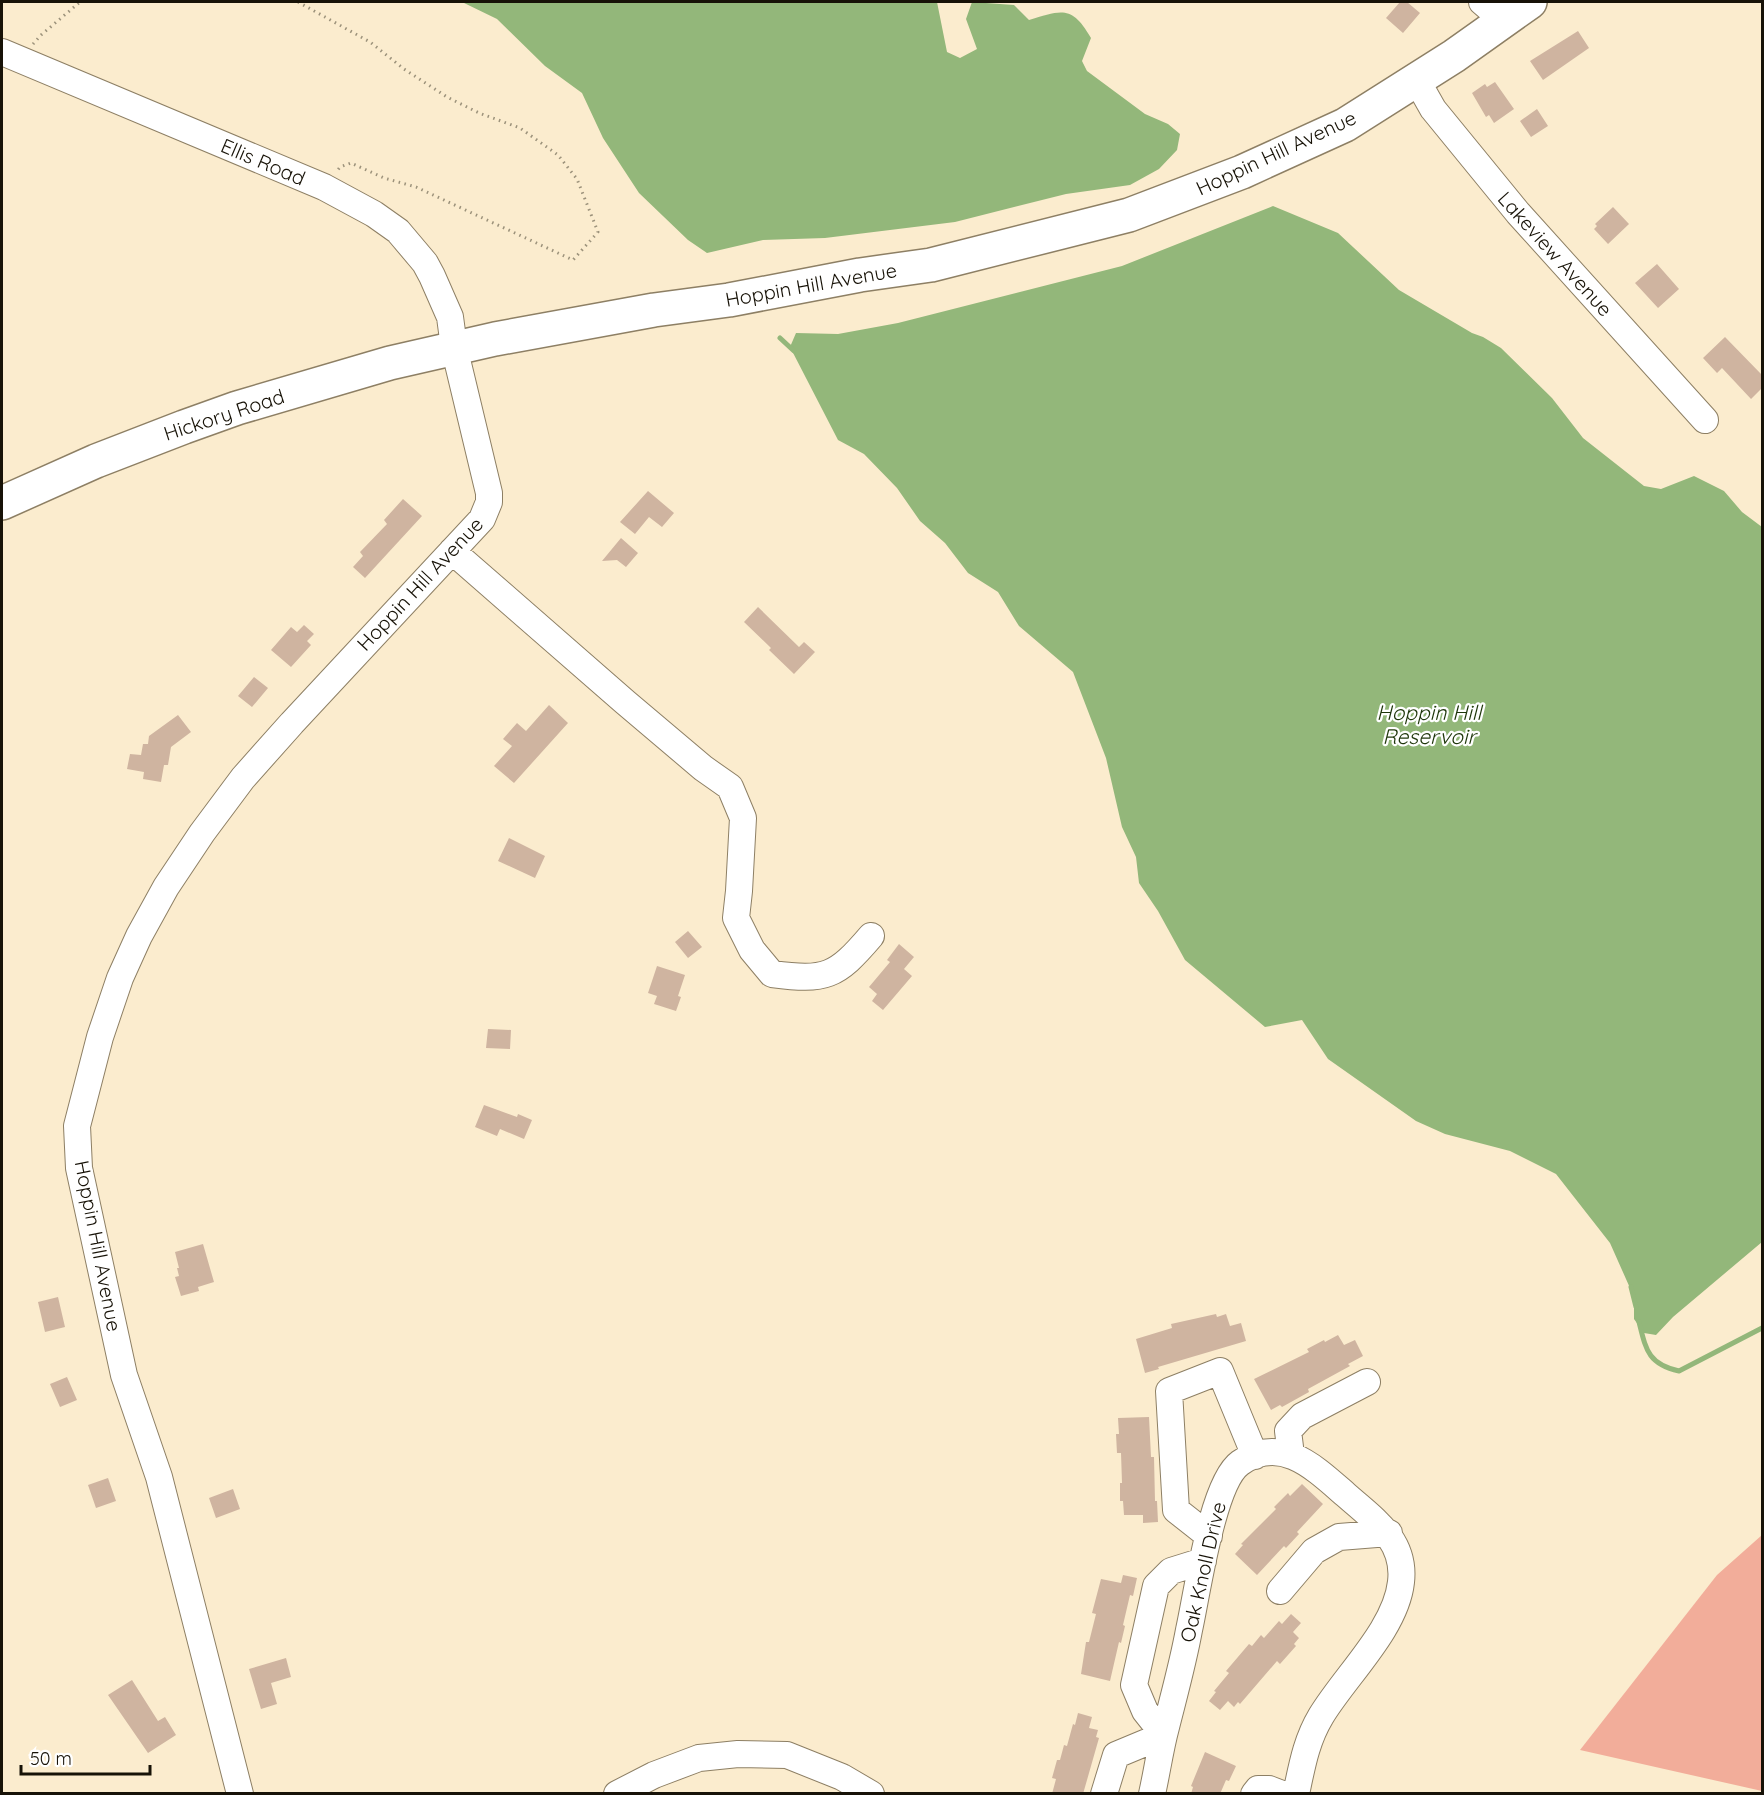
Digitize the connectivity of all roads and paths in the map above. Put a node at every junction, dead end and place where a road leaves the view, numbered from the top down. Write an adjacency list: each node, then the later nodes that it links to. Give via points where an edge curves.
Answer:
1 (80, 2): 5 (path)
2 (298, 2): 7 (path, via 370,42 447,97 520,128 558,155 577,179 598,232 573,260 416,187 351,163 340,167)
3 (1530, 2): 4 (main road, Hoppin Hill Avenue)
4 (1493, 11): 6 (main road, Hoppin Hill Avenue, via 1454,56)
5 (11, 56): 7 (street, Ellis Road)
6 (1416, 79): 8 (main road, Hoppin Hill Avenue, via 1345,125 1284,154 1129,215 931,265); 9 (street, Lakeview Avenue, via 1433,109 1518,213)
7 (324, 187): 8 (street, Ellis Road, via 374,214 409,242 425,263 450,317)
8 (454, 347): 10 (main road, Hickory Road, via 237,408 96,461); 11 (street, Hoppin Hill Avenue, via 489,502 482,519)
9 (1705, 420)
10 (2, 503)
11 (452, 551): 12 (street, via 624,702 730,787 743,818 736,918 752,950 772,974 819,978 848,963); 21 (street, Hoppin Hill Avenue, via 243,778 172,878 120,978 77,1126 79,1168 124,1376 159,1477)
12 (871, 936)
13 (1367, 1382): 14 (street, via 1302,1416 1288,1431)
14 (1291, 1455): 15 (street, via 1270,1451); 16 (street, via 1321,1473)
15 (1255, 1456): 17 (street, Oak Knoll Drive, via 1238,1464 1225,1482); 17 (street, via 1220,1371 1169,1391 1176,1510)
16 (1389, 1533): 19 (street, via 1340,1537 1314,1551); 28 (street, via 1400,1557 1399,1597 1380,1633 1311,1734)
17 (1209, 1536): 18 (street, Oak Knoll Drive)
18 (1203, 1561): 20 (street, Oak Knoll Drive); 20 (street, via 1171,1571 1156,1586 1134,1685 1145,1711)
19 (1280, 1591)
20 (1164, 1736): 24 (street, via 1116,1755); 25 (street, Oak Knoll Drive)
21 (240, 1794)
22 (617, 1794): 23 (street, via 699,1758 738,1754 787,1755 842,1777)
23 (871, 1794)
24 (1104, 1794)
25 (1152, 1794)
26 (1254, 1794): 27 (street, via 1258,1789)
27 (1282, 1794)
28 (1296, 1794)

